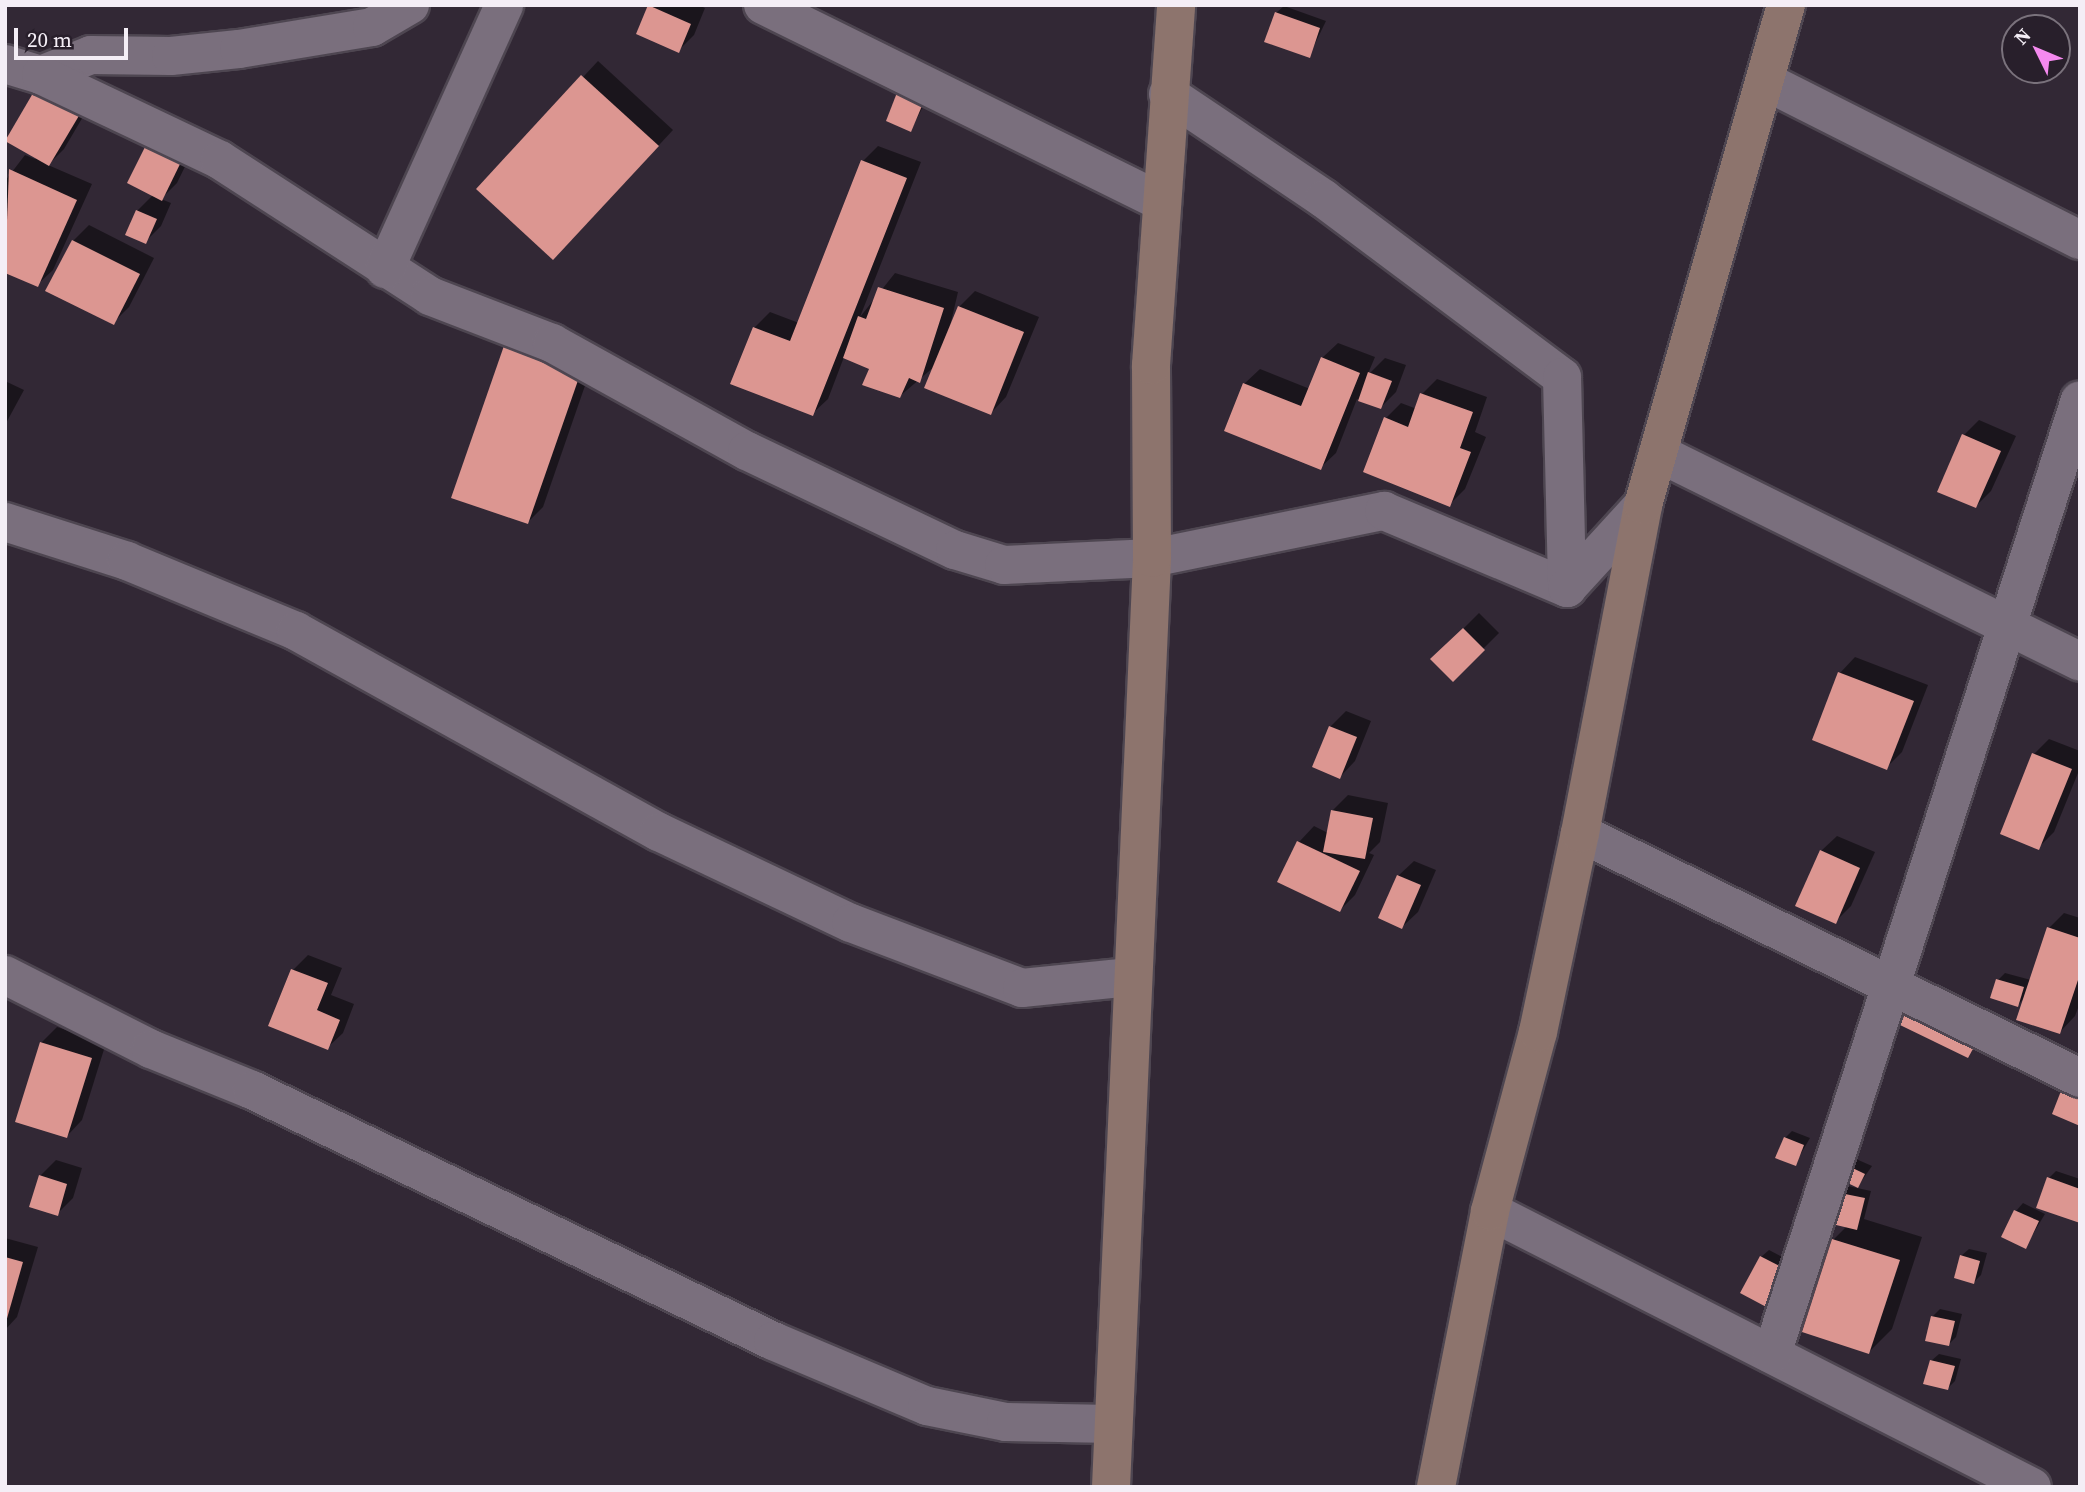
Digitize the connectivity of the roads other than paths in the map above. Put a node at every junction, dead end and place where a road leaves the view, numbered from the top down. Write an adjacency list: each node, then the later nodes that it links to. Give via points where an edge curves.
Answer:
1 (410, 5): 6 (street, via 372,27 324,37 171,56 91,55)
2 (504, 5): 11 (street)
3 (763, 5): 9 (street)
4 (1176, 5): 8 (main road)
5 (1786, 5): 7 (main road)
6 (23, 69): 11 (street, via 220,160)
7 (1765, 81): 10 (street); 13 (main road)
8 (1168, 94): 9 (main road); 17 (street, via 1325,199 1563,377)
9 (1159, 201): 16 (main road, via 1151,365)
10 (2080, 240)
11 (385, 269): 16 (street, via 430,296 552,343 747,451 954,550 1004,565)
12 (2080, 400): 18 (street)
13 (1658, 453): 14 (main road); 18 (street)
14 (1643, 505): 17 (street); 20 (main road)
15 (5, 522): 22 (street, via 127,561 296,631 659,832 851,923 1021,988)
16 (1152, 558): 17 (street, via 1384,511); 22 (main road)
17 (1567, 588)
18 (2007, 626): 19 (street); 23 (street)
19 (2080, 662)
20 (1580, 833): 23 (street); 25 (main road, via 1538,1032)
21 (5, 975): 27 (street, via 151,1049 252,1090 773,1341 927,1406 1006,1422)
22 (1130, 977): 27 (main road)
23 (1891, 986): 24 (street); 26 (street)
24 (2080, 1078)
25 (1490, 1211): 26 (street); 29 (main road)
26 (1772, 1354): 30 (street)
27 (1113, 1424): 28 (main road)
28 (1111, 1487)
29 (1436, 1487)
30 (2032, 1487)

